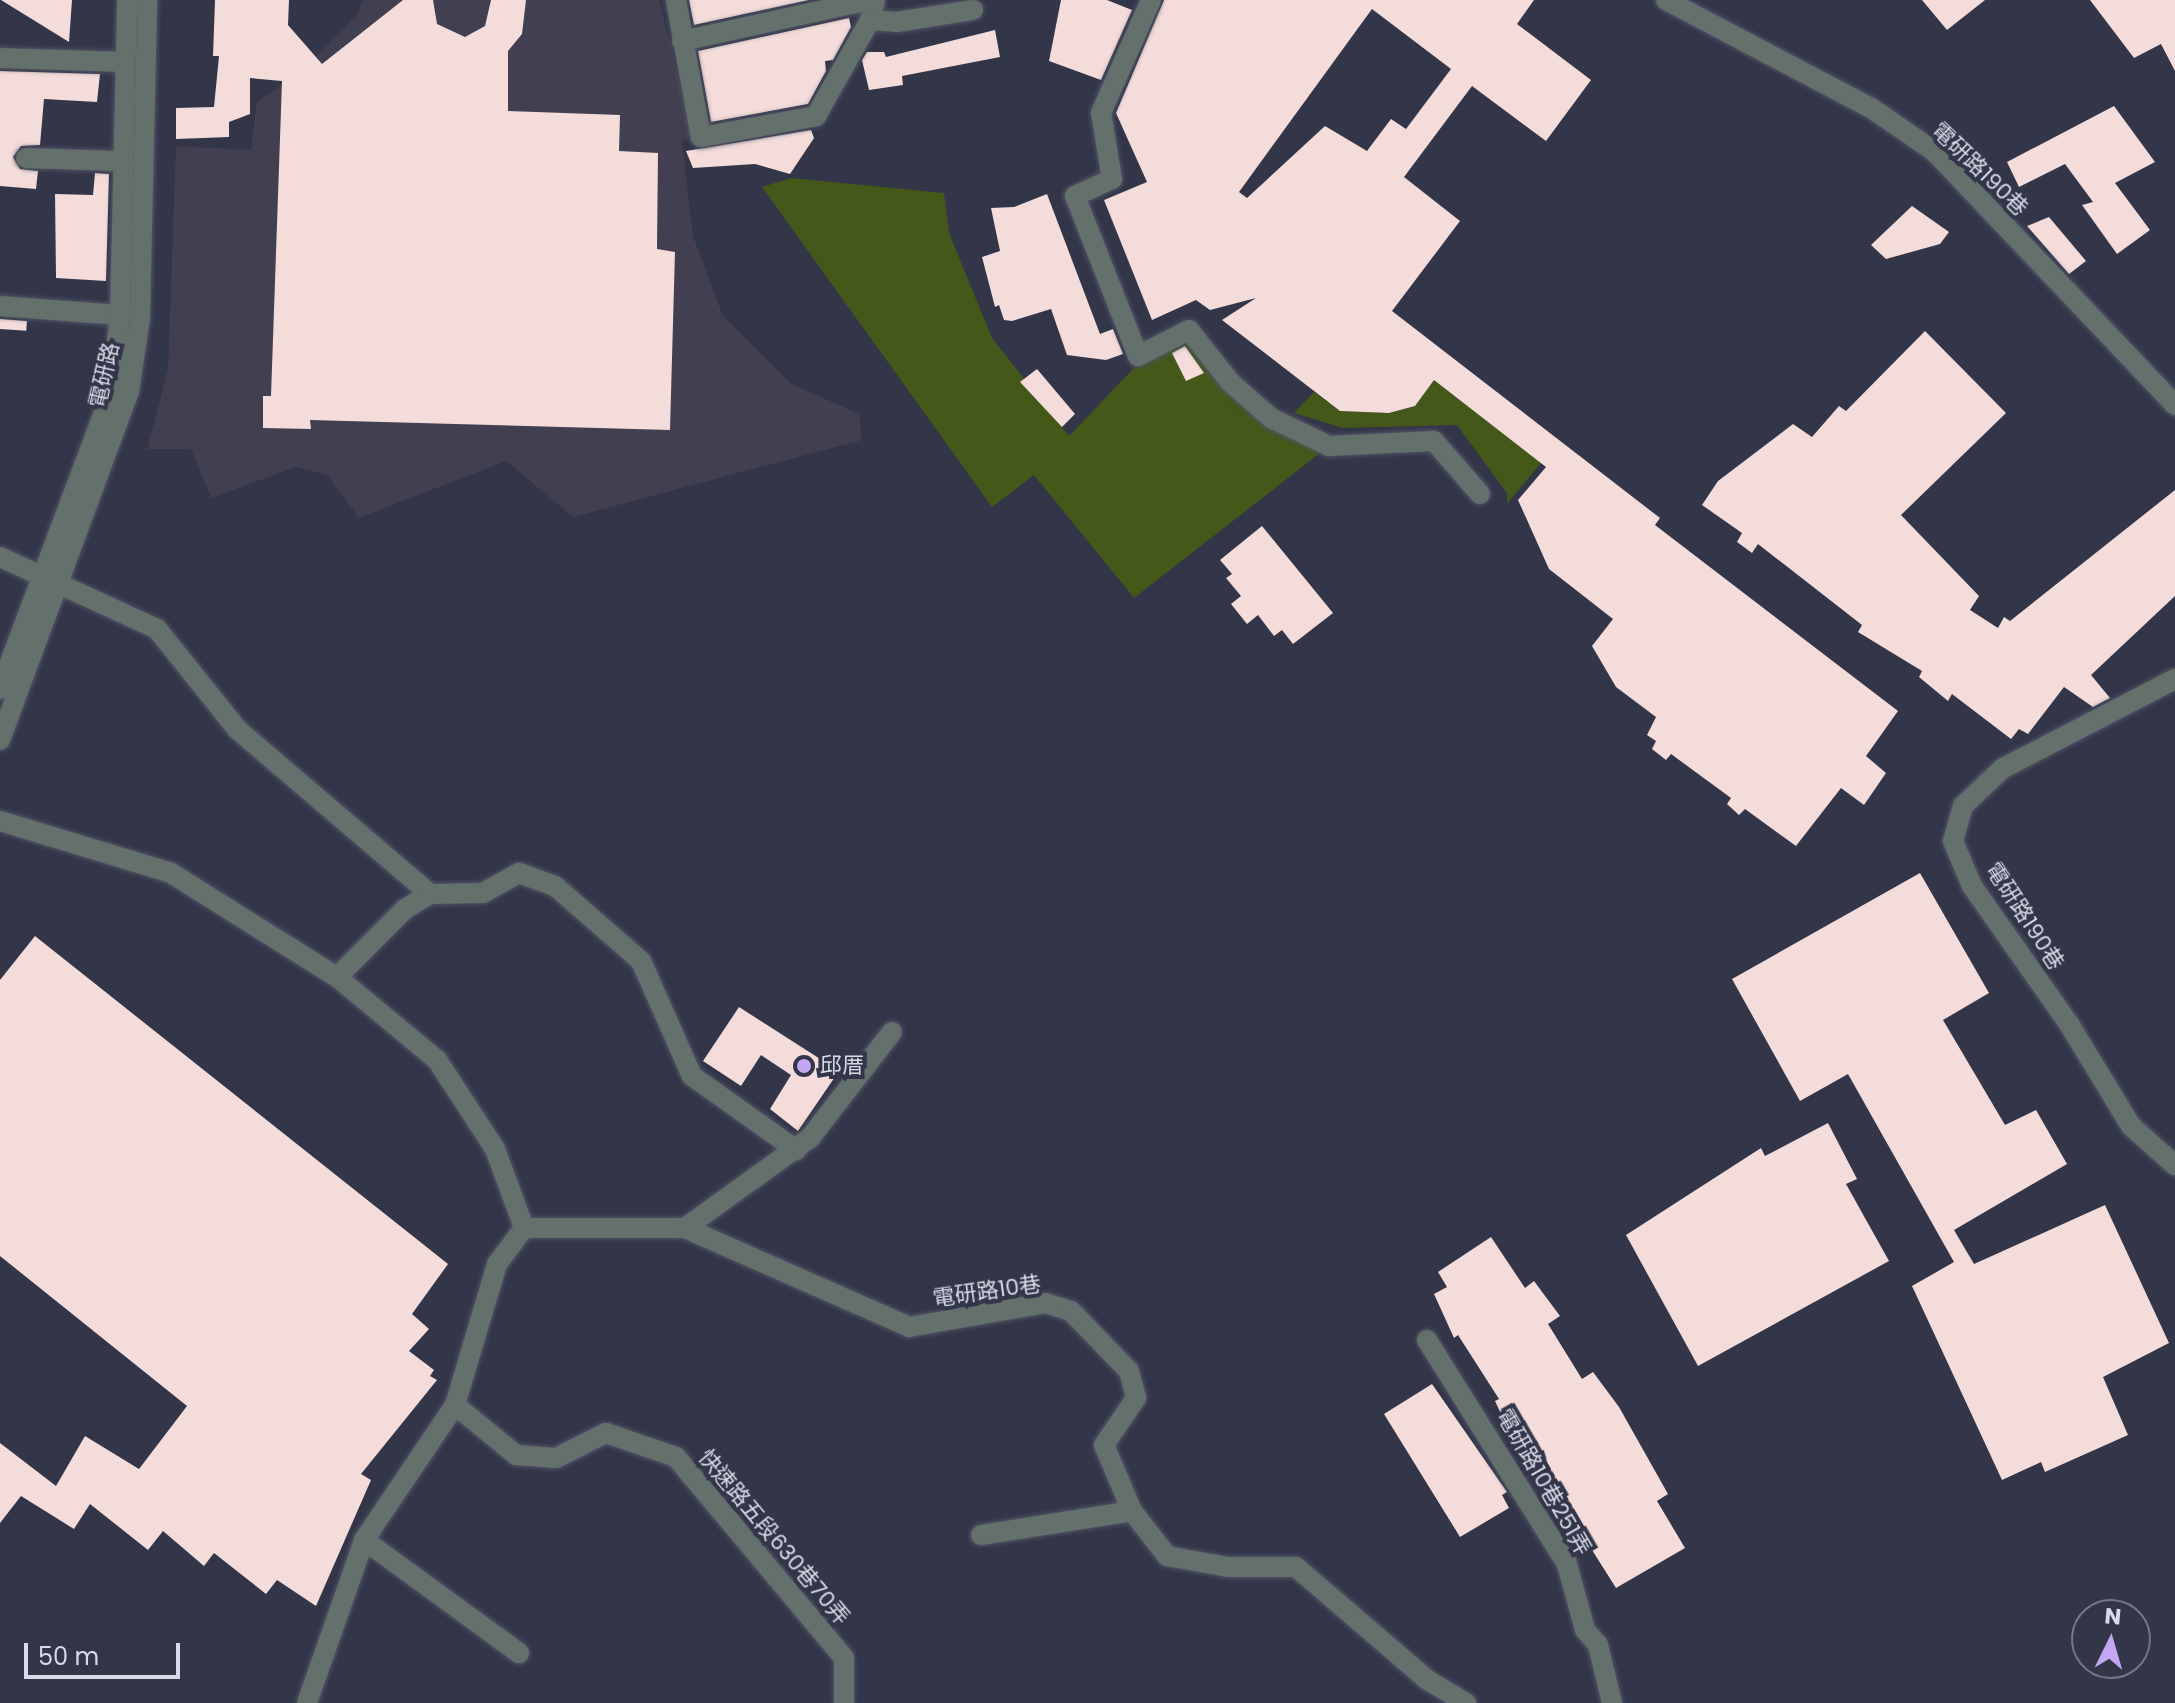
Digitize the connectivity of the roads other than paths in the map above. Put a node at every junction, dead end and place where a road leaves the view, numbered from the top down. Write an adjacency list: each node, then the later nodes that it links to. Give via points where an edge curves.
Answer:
1 (127, 0): 10 (street, 電研路)
2 (147, 0): 18 (street, 電研路, via 140,318 129,392)
3 (676, 0): 8 (street)
4 (1151, 0): 16 (street, via 1101,113 1112,179 1075,196 1138,356 1189,330 1230,382 1271,418 1329,446 1434,441)
5 (1666, 0): 15 (street, 電研路190巷, via 1871,108 1935,152)
6 (872, 7): 7 (street, via 897,22); 8 (street); 8 (street, via 816,116 701,137)
7 (973, 10)
8 (682, 41)
9 (0, 58): 10 (street)
10 (125, 62): 12 (street, 電研路)
11 (26, 158): 12 (street)
12 (124, 161): 14 (street, 電研路)
13 (0, 306): 14 (street)
14 (120, 315): 18 (street, 電研路, via 110,397)
15 (2175, 405)
16 (1480, 494)
17 (0, 557): 18 (street)
18 (50, 579): 20 (street, 電研路); 21 (street, 電研路); 23 (street, via 157,629 238,730)
19 (2175, 679): 27 (street, 電研路190巷, via 2003,768 1963,806 1953,841 1972,886 2069,1024 2131,1126)
20 (0, 689)
21 (0, 740)
22 (0, 821): 24 (street, via 171,873)
23 (430, 894): 24 (street, via 405,909); 26 (street, via 483,893 519,873 555,886 641,961 692,1076)
24 (337, 977): 28 (street, via 437,1060 495,1149)
25 (892, 1032): 26 (street)
26 (796, 1150): 29 (street)
27 (2175, 1165)
28 (524, 1228): 29 (street, 電研路10巷); 31 (street, via 497,1264)
29 (685, 1228): 32 (street, 電研路10巷, via 909,1327 1045,1303 1071,1311 1129,1371 1136,1398 1104,1445)
30 (1427, 1340): 39 (street, 電研路10巷251弄, via 1567,1564 1585,1630 1598,1645)
31 (455, 1405): 34 (street); 37 (street, 快速路五段630巷70弄, via 516,1455 556,1458 606,1433 676,1457 844,1658)
32 (1132, 1511): 33 (street); 38 (street, 電研路10巷, via 1167,1556 1228,1567 1296,1567 1426,1679)
33 (981, 1535)
34 (364, 1540): 35 (street); 36 (street)
35 (519, 1653)
36 (307, 1703)
37 (844, 1703)
38 (1466, 1703)
39 (1612, 1703)

